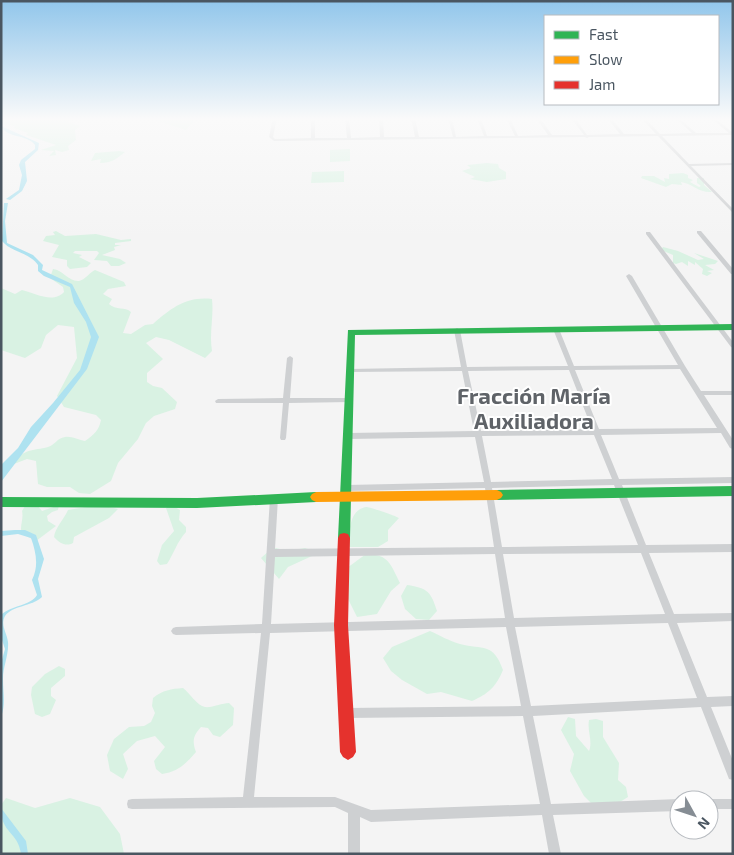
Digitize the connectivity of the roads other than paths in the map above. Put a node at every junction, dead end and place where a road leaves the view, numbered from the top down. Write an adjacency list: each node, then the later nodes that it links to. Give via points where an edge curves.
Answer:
1 (682, 158): 3 (street)
2 (733, 164): 3 (street)
3 (689, 165): 4 (street)
4 (733, 212)
5 (699, 232): 7 (street)
6 (648, 233): 10 (street)
7 (733, 273)
8 (629, 276): 9 (street)
9 (660, 328): 10 (street); 12 (street); 17 (street)
10 (720, 328): 11 (street); 14 (street)
11 (733, 328)
12 (556, 329): 13 (street); 16 (street)
13 (457, 330): 18 (street); 19 (street, via 352,332)
14 (733, 346)
15 (290, 358): 22 (street)
16 (570, 367): 17 (street); 18 (street); 26 (street)
17 (682, 367): 20 (street)
18 (464, 368): 19 (street); 27 (street)
19 (351, 370): 23 (street)
20 (699, 393): 21 (street); 25 (street)
21 (733, 393)
22 (286, 399): 23 (street); 24 (street); 29 (street)
23 (349, 400): 28 (street)
24 (218, 401)
25 (723, 430): 26 (street); 30 (street)
26 (597, 432): 27 (street); 32 (street)
27 (478, 434): 28 (street); 33 (street)
28 (348, 436): 35 (street)
29 (283, 438)
30 (733, 446)
31 (733, 480): 32 (street)
32 (620, 487): 33 (street); 34 (street); 40 (street)
33 (489, 490): 35 (street); 39 (street)
34 (733, 491)
35 (346, 492): 36 (street); 41 (street)
36 (274, 498): 37 (street, via 197,503); 42 (street)
37 (1, 502)
38 (733, 548): 40 (street)
39 (499, 550): 40 (street); 41 (street); 45 (street)
40 (644, 550): 44 (street)
41 (344, 552): 42 (street); 46 (street)
42 (271, 553): 47 (street)
43 (733, 617): 44 (street)
44 (671, 618): 45 (street); 50 (street)
45 (510, 622): 46 (street); 51 (street)
46 (342, 625): 47 (street); 52 (street)
47 (266, 627): 48 (street); 55 (street)
48 (176, 630)
49 (733, 701): 50 (street)
50 (705, 702): 51 (street); 54 (street)
51 (527, 711): 52 (street); 61 (street)
52 (346, 713): 53 (street)
53 (348, 752)
54 (733, 775)
55 (248, 803): 56 (street); 60 (street, via 335,802)
56 (132, 804)
57 (719, 804): 58 (street)
58 (733, 804)
59 (669, 805): 61 (street)
60 (354, 809): 61 (street, via 371,816); 62 (street)
61 (546, 810): 63 (street)
62 (354, 854)
63 (555, 854)

